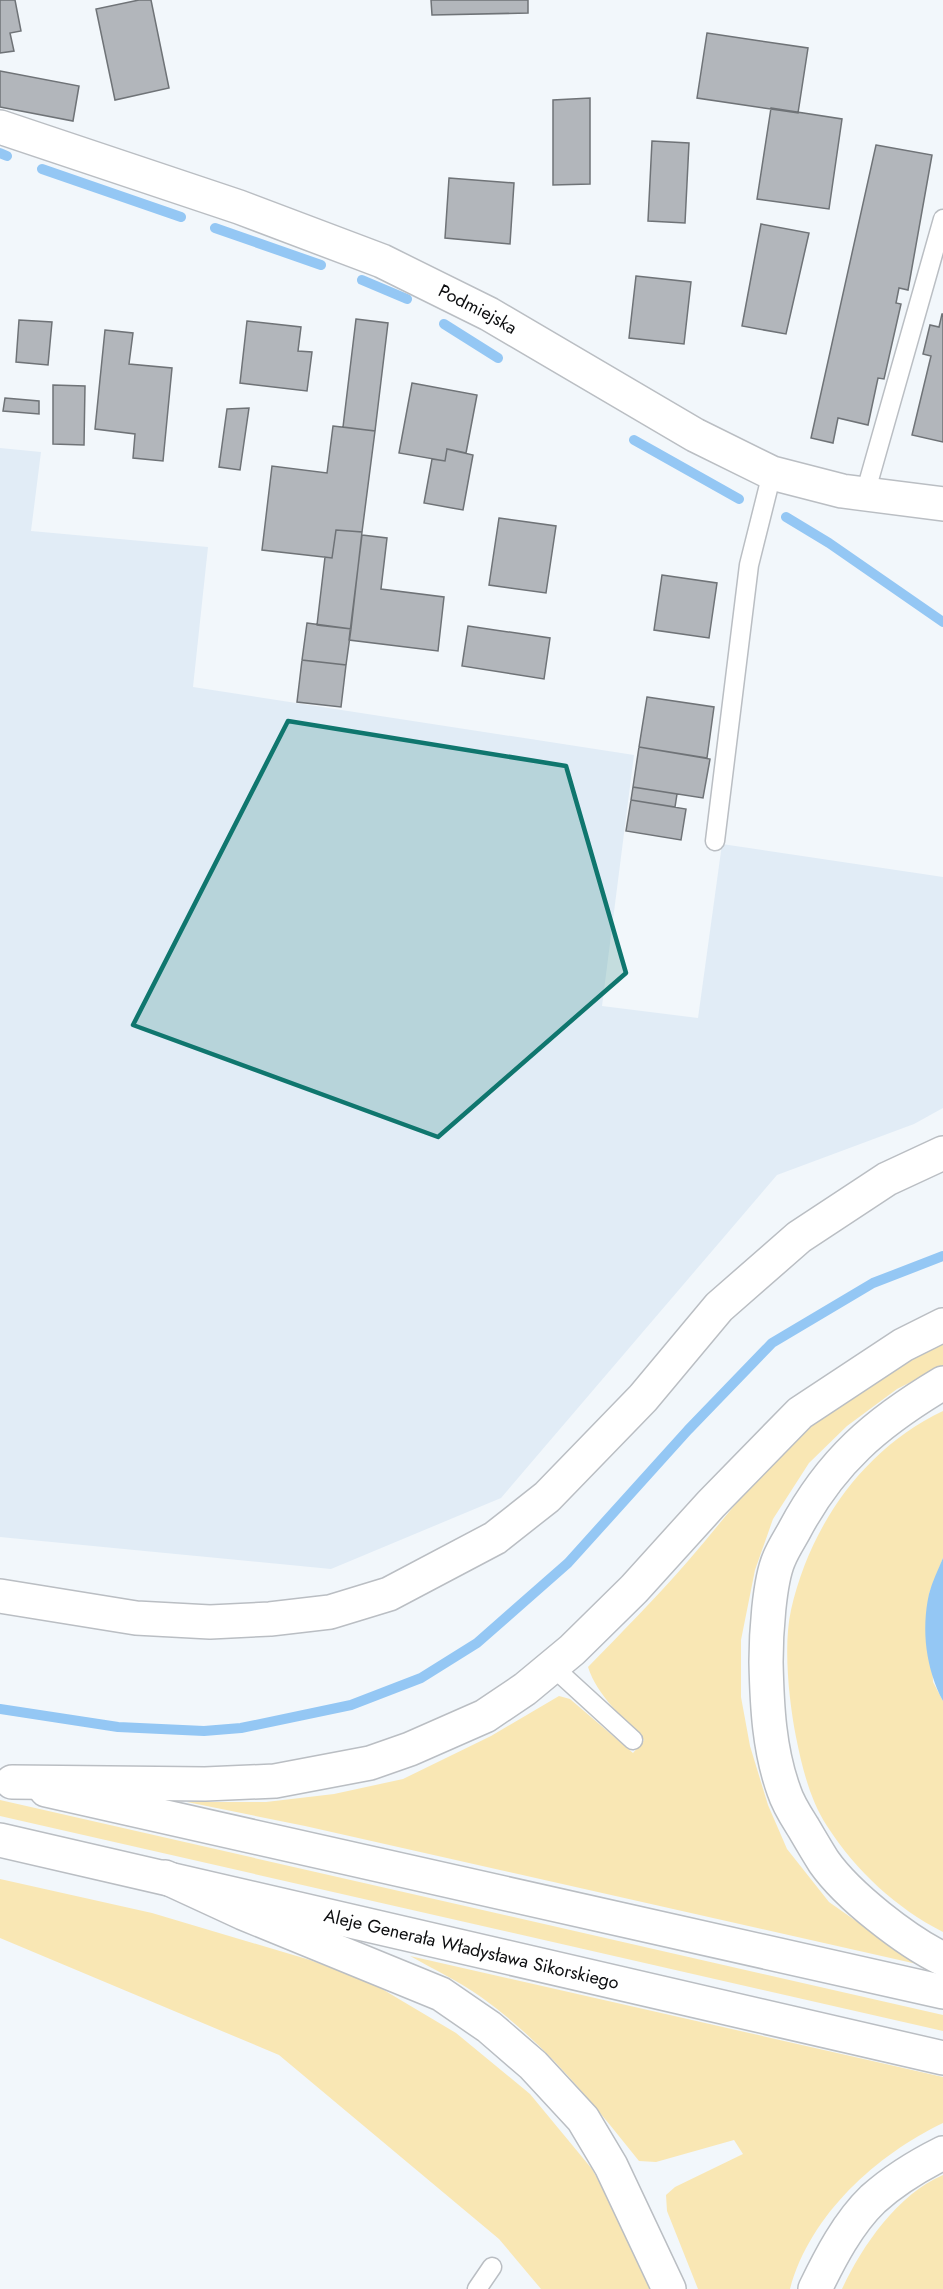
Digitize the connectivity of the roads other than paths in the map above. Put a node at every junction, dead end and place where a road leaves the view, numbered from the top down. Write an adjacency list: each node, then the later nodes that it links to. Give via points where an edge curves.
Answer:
1 (0, 128): 4 (main road, Podmiejska, via 239,207 382,261 489,314 694,435)
2 (943, 219): 3 (lane)
3 (935, 273): 5 (lane)
4 (771, 472): 5 (main road, Podmiejska); 7 (lane, via 749,565)
5 (865, 494): 6 (main road, Podmiejska)
6 (943, 504)
7 (715, 841)
8 (943, 1153): 11 (main road, via 887,1179 799,1237 719,1307 643,1398 547,1497 495,1538 389,1594 330,1612 210,1622 136,1618)
9 (943, 1324): 12 (main road, via 903,1345 800,1413 634,1589)
10 (943, 1383): 17 (main road, via 880,1425 825,1479 778,1560 766,1662 767,1707 784,1794 825,1864 895,1929)
11 (0, 1596)
12 (552, 1666): 13 (lane); 14 (main road, via 485,1716 370,1763 316,1775 205,1784)
13 (633, 1740)
14 (6, 1780): 18 (main road)
15 (0, 1840): 16 (main road, Aleje Generała Władysława Sikorskiego)
16 (165, 1877): 19 (main road, Aleje Generała Władysława Sikorskiego); 23 (main road, via 441,1994 489,2027 583,2119 596,2138)
17 (943, 1959)
18 (943, 1992)
19 (943, 2058)
20 (943, 2153): 24 (main road, via 873,2199 849,2228)
21 (492, 2267): 22 (lane)
22 (477, 2289)
23 (669, 2289)
24 (815, 2289)

